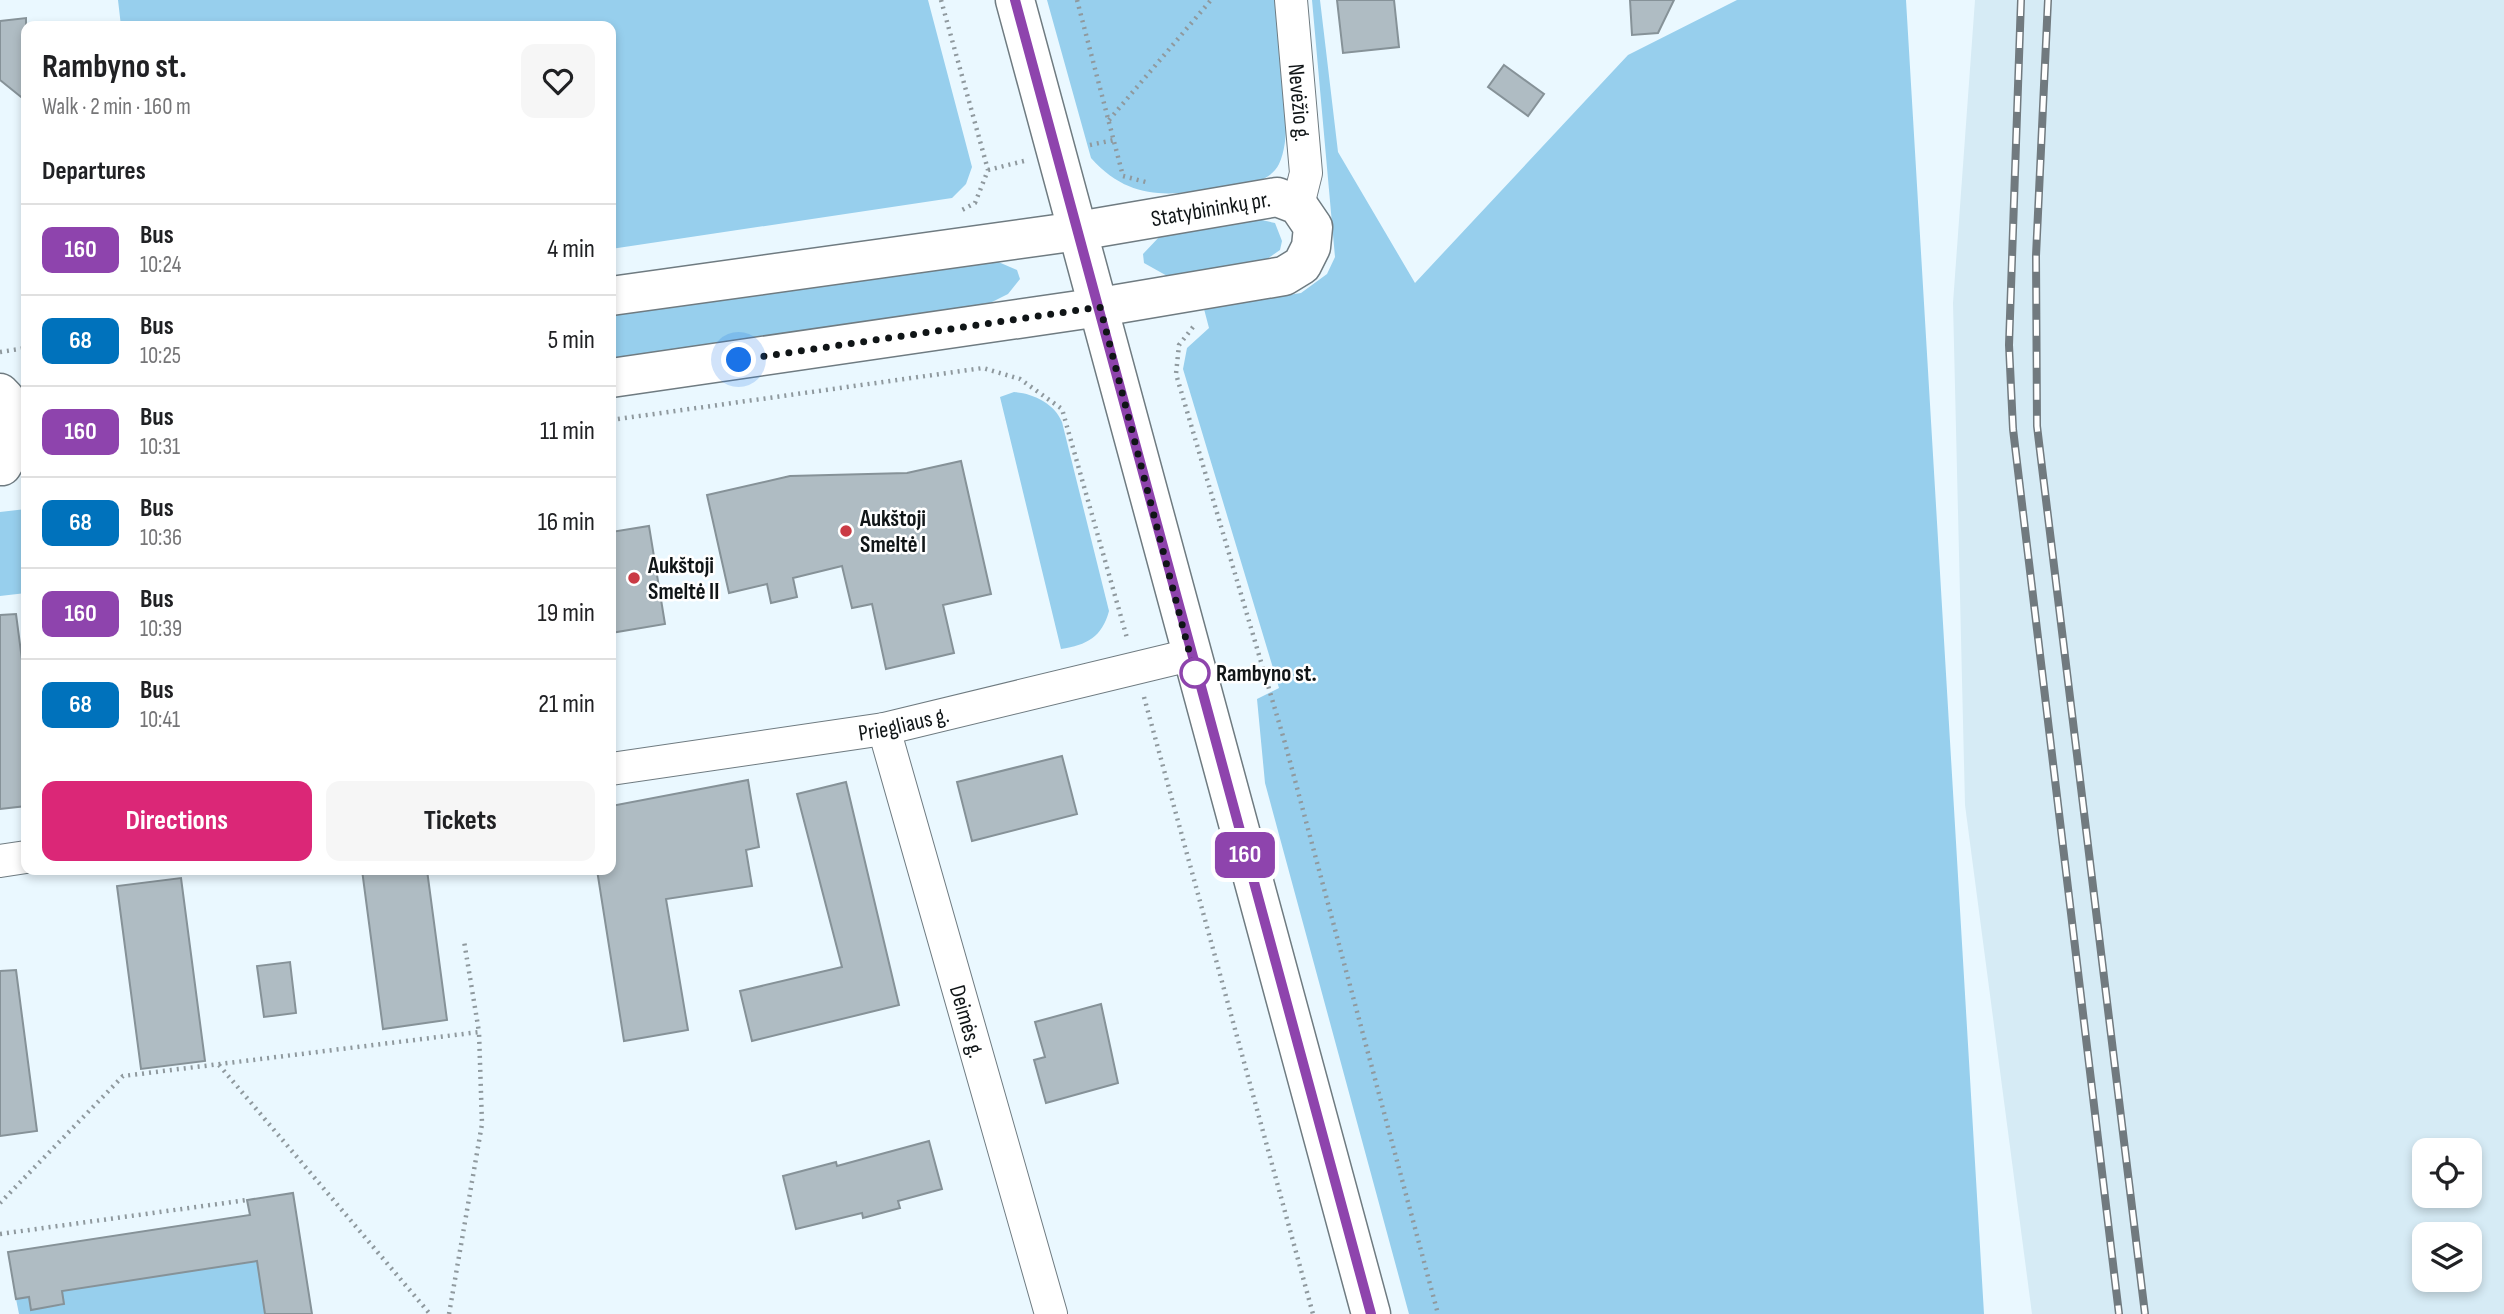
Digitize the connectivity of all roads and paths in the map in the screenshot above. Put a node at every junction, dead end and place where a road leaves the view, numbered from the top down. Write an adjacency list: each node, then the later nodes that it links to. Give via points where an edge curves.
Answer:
1 (941, 0): 7 (path)
2 (1015, 0): 10 (main road)
3 (1077, 0): 6 (path)
4 (1211, 0): 6 (path)
5 (1291, 0): 9 (street, Nevėžio g., via 1306,173)
6 (1109, 120): 8 (path, via 1123,176)
7 (988, 170)
8 (1149, 183)
9 (1298, 205): 10 (main road, Statybininkų pr., via 1277,197); 11 (main road, Statybininkų pr., via 1313,227 1311,247 1302,265 1284,276)
10 (1078, 231): 12 (main road, Statybininkų pr.); 13 (main road)
11 (1193, 292): 13 (main road, Statybininkų pr.); 39 (path, via 1197,323 1179,345 1176,374 1285,743)
12 (616, 295)
13 (1100, 307): 16 (main road, Statybininkų pr.); 22 (main road)
14 (21, 349): 15 (path)
15 (0, 352)
16 (616, 377)
17 (21, 380): 18 (main road)
18 (0, 383)
19 (0, 393): 21 (main road, via 17,421)
20 (616, 419): 23 (path, via 982,368 1020,379 1062,409)
21 (10, 464)
22 (1190, 655): 23 (street, Priegliaus g.); 38 (main road)
23 (1136, 669): 24 (street, Priegliaus g.); 37 (path)
24 (884, 729): 25 (street, Priegliaus g.); 36 (street, Deimės g.)
25 (616, 768)
26 (21, 858): 27 (street)
27 (0, 861)
28 (464, 941): 29 (path)
29 (479, 1032): 30 (path); 35 (path, via 482,1124)
30 (219, 1064): 32 (path, via 123,1076); 34 (path)
31 (247, 1200): 33 (path)
32 (0, 1203)
33 (0, 1234)
34 (430, 1314)
35 (449, 1314)
36 (1051, 1314)
37 (1313, 1314)
38 (1371, 1314)
39 (1438, 1314)

